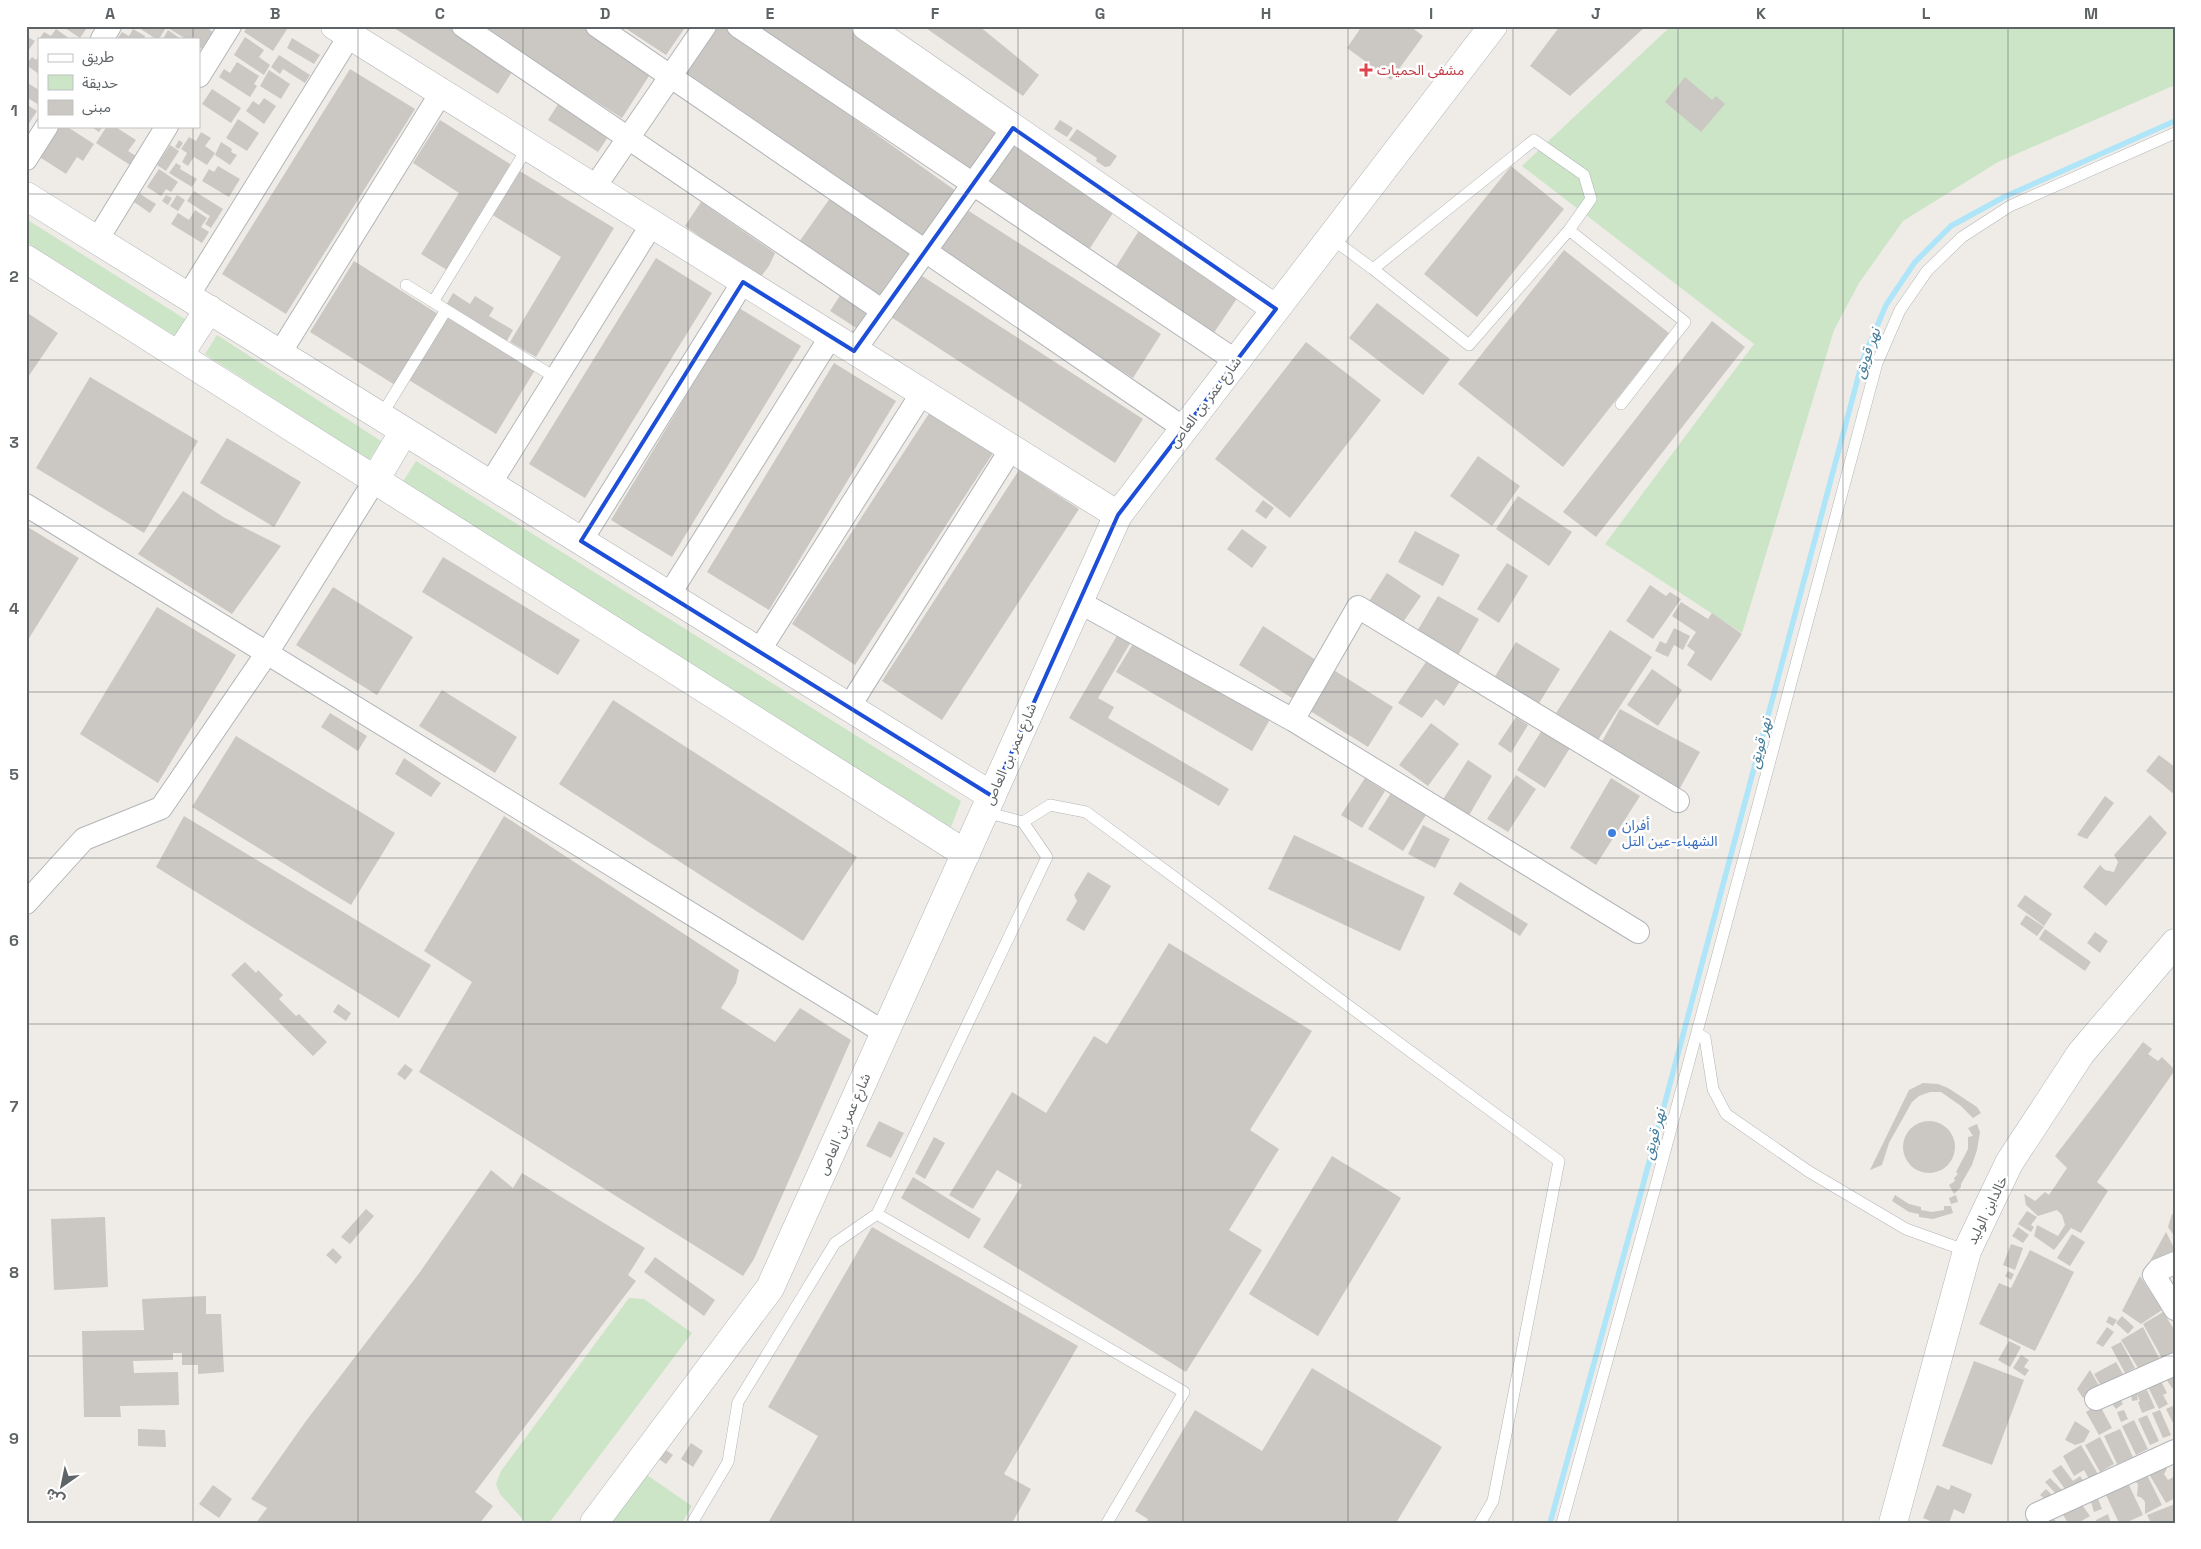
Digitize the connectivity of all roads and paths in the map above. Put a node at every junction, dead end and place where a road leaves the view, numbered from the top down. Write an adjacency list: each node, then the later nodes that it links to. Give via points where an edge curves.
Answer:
1 (110, 26): 10 (street)
2 (230, 26): 11 (street)
3 (463, 26): 18 (street)
4 (597, 26): 12 (street)
5 (705, 26): 12 (street)
6 (738, 26): 21 (street)
7 (866, 26): 16 (street)
8 (1493, 26): 26 (street, شارع عمر بن العاص)
9 (342, 31): 13 (street); 34 (street)
10 (103, 38)
11 (200, 74)
12 (670, 78): 18 (street); 28 (street)
13 (441, 92): 19 (street); 40 (street)
14 (46, 128): 20 (street)
15 (166, 128): 27 (street)
16 (1013, 128): 21 (street); 35 (street)
17 (2175, 133): 69 (lane, via 2010,206 1962,237 1927,271 1900,310 1877,363)
18 (628, 138): 22 (street); 37 (street)
19 (528, 147): 22 (street); 33 (lane)
20 (26, 159)
21 (973, 184): 28 (street); 42 (street)
22 (594, 188): 24 (street)
23 (26, 196): 27 (street)
24 (652, 224): 31 (street); 43 (street)
25 (1569, 230): 30 (lane, via 1470,345); 30 (lane, via 1591,199 1584,175 1534,140); 45 (lane, via 1685,322)
26 (1331, 238): 30 (lane); 35 (street, شارع عمر بن العاص)
27 (97, 240): 34 (street)
28 (925, 251): 37 (street); 47 (street)
29 (26, 259): 41 (street)
30 (1372, 269)
31 (743, 282): 38 (street); 54 (street)
32 (406, 285): 33 (lane)
33 (433, 302): 36 (lane)
34 (199, 303): 40 (street); 41 (street)
35 (1276, 309): 42 (street, شارع عمر بن العاص)
36 (446, 310): 43 (lane); 46 (lane)
37 (882, 311): 39 (street)
38 (831, 336): 39 (street); 55 (street)
39 (854, 351): 44 (street)
40 (280, 354): 46 (street)
41 (179, 356): 50 (street)
42 (1236, 362): 47 (street, شارع عمر بن العاص)
43 (556, 378): 51 (street)
44 (922, 393): 49 (street); 57 (street)
45 (1621, 404)
46 (381, 416): 48 (street)
47 (1184, 428): 53 (street, شارع عمر بن العاص)
48 (404, 431): 50 (street); 51 (street)
49 (1011, 449): 53 (street); 59 (street)
50 (376, 480): 58 (street); 64 (street)
51 (490, 484): 54 (street)
52 (26, 505): 58 (street)
53 (1118, 515): 56 (street, شارع عمر بن العاص)
54 (582, 541): 55 (street)
55 (669, 595): 57 (street)
56 (1079, 602): 60 (street); 62 (street, شارع عمر بن العاص)
57 (759, 651): 59 (street)
58 (267, 654): 65 (street, via 161,808 84,839); 68 (street)
59 (850, 707): 62 (street)
60 (1293, 720): 61 (street, via 1358,607); 66 (street)
61 (1678, 801)
62 (988, 804): 63 (lane); 64 (street, شارع عمر بن العاص)
63 (1023, 822): 70 (lane, via 1047,857); 81 (lane, via 1050,805 1086,812 1559,1161 1493,1501)
64 (966, 854): 68 (street, شارع عمر بن العاص)
65 (26, 903)
66 (1638, 932)
67 (2175, 943): 71 (street, خالدابن الوليد, via 2081,1053 2009,1163)
68 (885, 1033): 78 (street, شارع عمر بن العاص, via 770,1288)
69 (1697, 1033): 71 (lane, via 1705,1038 1713,1088 1726,1114 1808,1171 1906,1229); 82 (lane)
70 (877, 1214): 79 (lane, via 835,1243 738,1402 728,1462); 80 (lane, via 1184,1392)
71 (1967, 1251): 83 (street, خالدابن الوليد)
72 (2175, 1263): 73 (street, via 2154,1275)
73 (2175, 1308)
74 (2175, 1364): 75 (street)
75 (2096, 1399)
76 (2175, 1450): 77 (street)
77 (2037, 1514)
78 (594, 1523)
79 (692, 1523)
80 (1107, 1523)
81 (1480, 1523)
82 (1562, 1523)
83 (1893, 1523)

